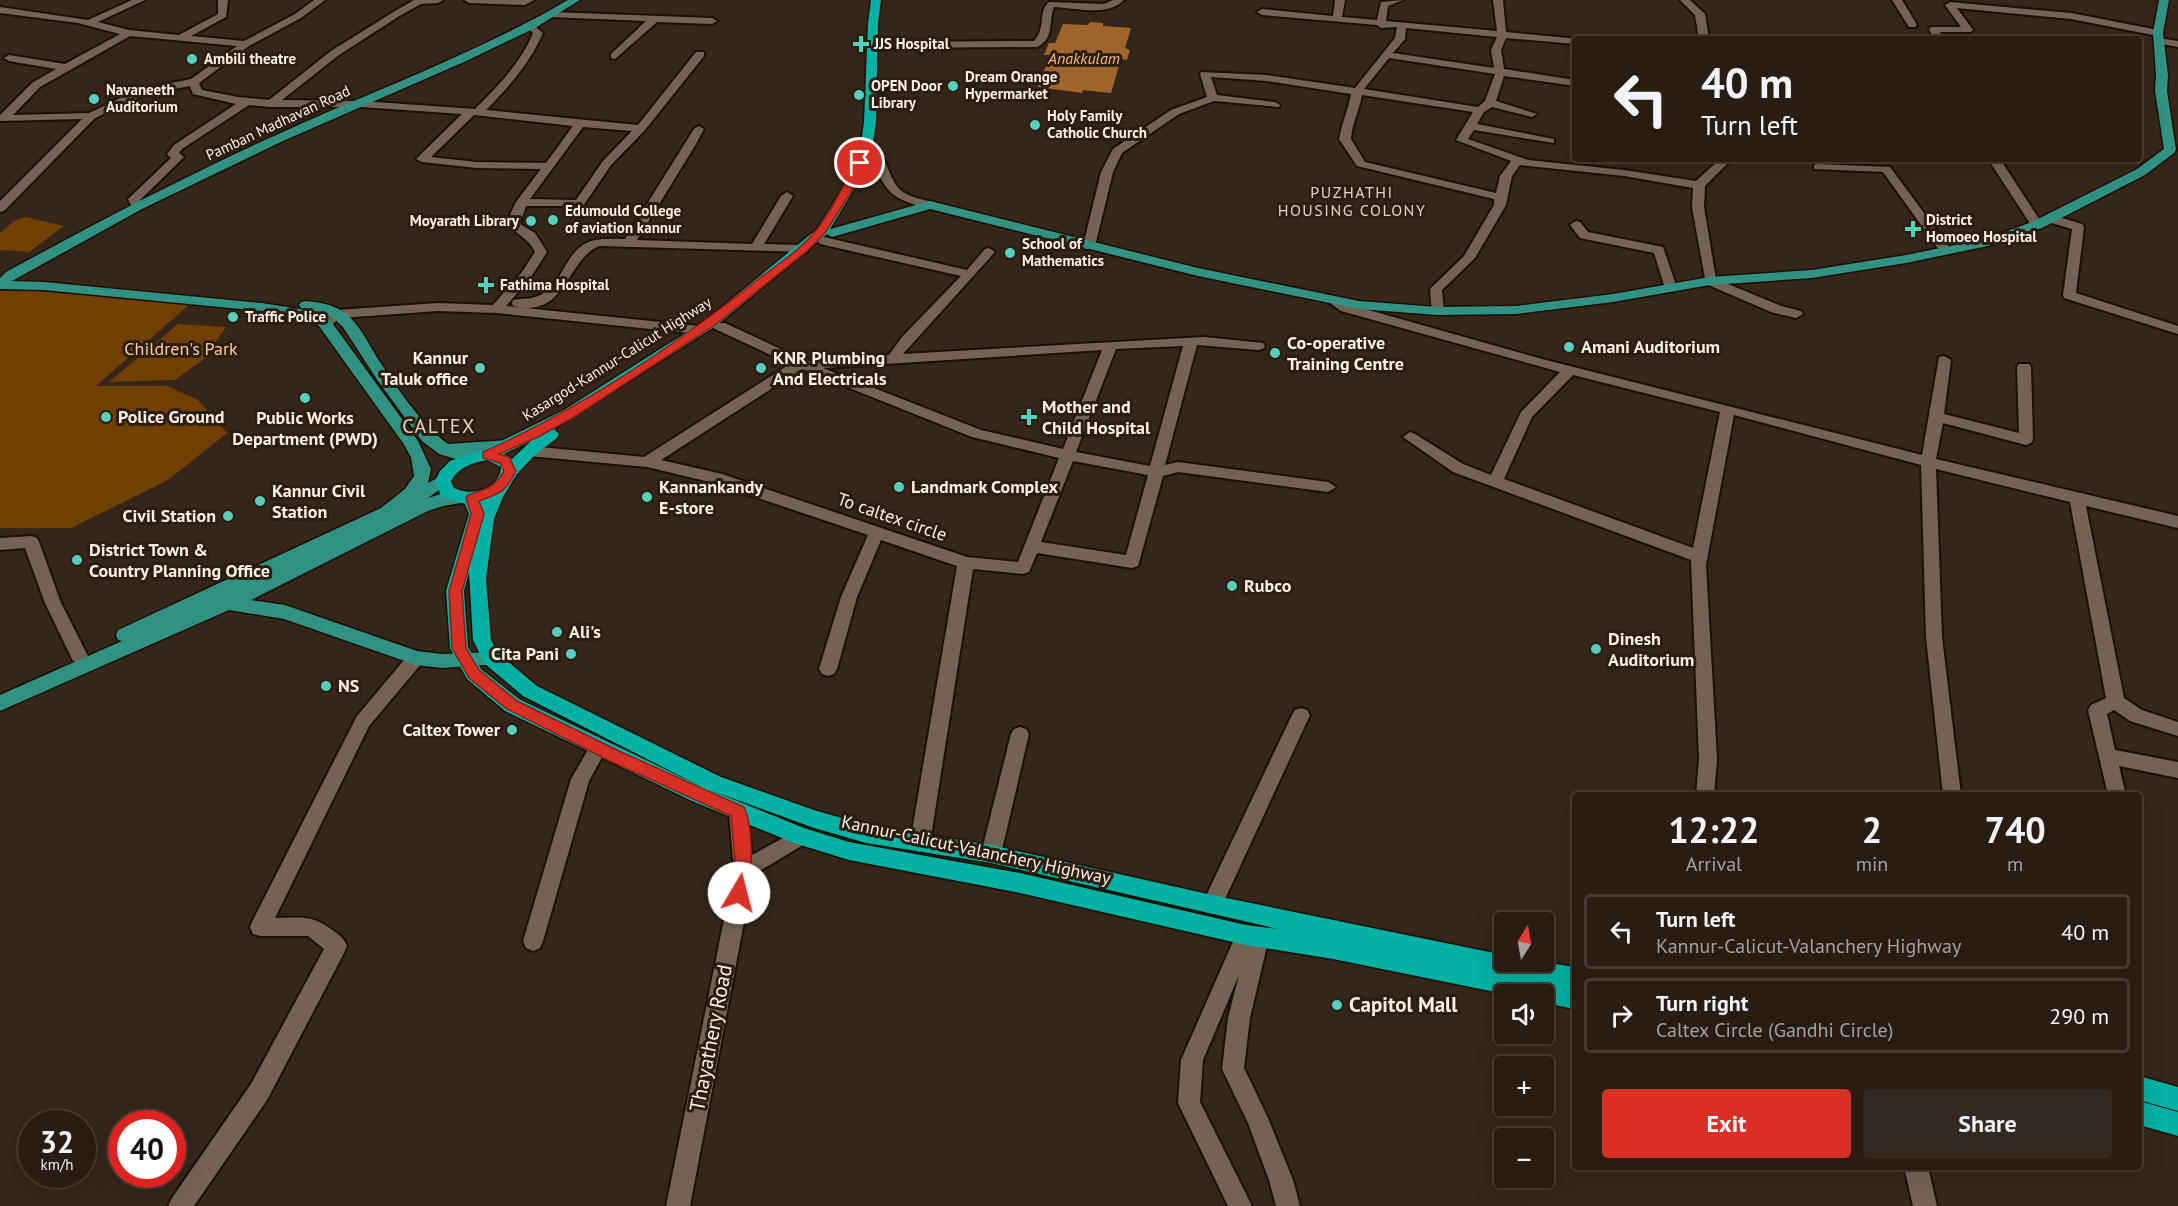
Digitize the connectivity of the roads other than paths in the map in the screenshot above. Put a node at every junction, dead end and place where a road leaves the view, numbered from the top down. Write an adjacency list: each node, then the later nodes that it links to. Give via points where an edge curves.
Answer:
1 (139, 0): 25 (street)
2 (223, 0): 35 (street, via 223,15)
3 (302, 0): 17 (street)
4 (438, 0): 51 (street, via 419,1 398,13 335,53)
5 (469, 0): 6 (street)
6 (529, 0)
7 (575, 0): 21 (main road, Pamban Madhavan Road)
8 (876, 0): 80 (highway, Kasargod-Kannur-Calicut Highway, via 866,150)
9 (883, 0): 39 (highway, Kasargod-Kannur-Calicut Highway)
10 (1119, 0): 39 (street, via 1104,7 1050,5 1046,33 1037,45)
11 (1340, 0): 23 (street)
12 (1398, 0): 26 (street, via 1384,4)
13 (1498, 0): 31 (street)
14 (1685, 0): 32 (street, via 1700,14)
15 (1897, 0): 27 (street)
16 (2164, 0): 34 (main road)
17 (317, 2): 37 (street)
18 (1997, 4): 33 (street, via 1950,4 1968,30 1934,29); 34 (street, via 2071,16)
19 (1, 10): 25 (street)
20 (1262, 12): 23 (street)
21 (552, 15): 22 (street); 28 (main road, Pamban Madhavan Road)
22 (654, 19): 24 (street); 42 (street)
23 (1337, 20): 26 (street)
24 (712, 21)
25 (90, 22): 30 (street)
26 (1381, 25): 29 (street)
27 (1912, 25)
28 (531, 26): 52 (main road, Pamban Madhavan Road); 55 (street, via 538,33 531,49 500,90)
29 (1402, 26): 31 (street); 41 (street, via 1400,39)
30 (129, 33): 35 (street); 44 (street)
31 (1502, 36): 36 (street); 45 (street, via 1496,50)
32 (1704, 36)
33 (1938, 36)
34 (2159, 37): 38 (street); 64 (main road, via 2161,91)
35 (178, 39): 37 (street)
36 (1572, 41)
37 (246, 44): 46 (street)
38 (2178, 44)
39 (880, 45): 65 (highway, Kasargod-Kannur-Calicut Highway, via 882,101)
40 (700, 54): 61 (street)
41 (1386, 55): 45 (street); 48 (street)
42 (615, 56)
43 (9, 58): 44 (street)
44 (66, 67): 58 (street, via 36,85)
45 (1500, 73): 47 (street); 54 (street)
46 (194, 82): 50 (street, via 197,92); 57 (street, via 142,90)
47 (1572, 82)
48 (1357, 92): 49 (street, via 1267,78 1205,74); 54 (street); 73 (street, via 1345,139 1361,164)
49 (1213, 98): 53 (street); 83 (street, via 1175,112 1117,151 1107,172)
50 (246, 102): 51 (street); 76 (street, via 178,147 173,164 134,199)
51 (270, 104): 52 (street)
52 (360, 104): 55 (street); 76 (main road, Pamban Madhavan Road)
53 (1275, 105)
54 (1485, 107): 56 (street); 60 (street)
55 (474, 112): 59 (street); 69 (street, via 422,159)
56 (1532, 114)
57 (91, 116): 58 (street); 77 (street)
58 (2, 118)
59 (580, 124): 61 (street); 69 (street)
60 (1470, 126): 63 (street); 66 (street, via 1462,140)
61 (641, 128): 74 (street, via 607,163 579,204)
62 (699, 129): 81 (street)
63 (1550, 141)
64 (2174, 142): 78 (main road, via 2170,150 2140,172)
65 (875, 153): 75 (street, via 898,196); 80 (highway, Kasargod-Kannur-Calicut Highway, via 855,195)
66 (1518, 160): 71 (street); 73 (street, via 1506,176)
67 (1723, 162): 71 (street)
68 (1996, 162): 78 (street)
69 (549, 166): 74 (street)
70 (1818, 167): 84 (street, via 1886,169)
71 (1699, 185): 90 (street, via 1698,207)
72 (787, 196): 82 (street)
73 (1500, 199): 94 (street, via 1469,258 1436,289)
74 (522, 202): 93 (street, via 514,226 534,239 541,252)
75 (930, 205): 80 (main road); 83 (main road)
76 (137, 206): 86 (main road, Pamban Madhavan Road)
77 (0, 208)
78 (2043, 222): 84 (main road, via 1988,242); 99 (street, via 2078,227 2069,295)
79 (1576, 225): 91 (street, via 1584,235 1659,250)
80 (818, 241): 82 (street); 87 (street); 97 (highway, Kasargod-Kannur-Calicut Highway); 98 (highway, Kasargod-Kannur-Calicut Highway)
81 (628, 244): 82 (street); 93 (street, via 585,246 547,299 533,304)
82 (756, 246)
83 (1089, 246): 92 (main road)
84 (1946, 251): 90 (main road, via 1812,274)
85 (989, 252): 87 (street)
86 (49, 254): 88 (main road); 89 (main road, Pamban Madhavan Road)
87 (970, 274): 103 (street)
88 (33, 276): 89 (main road); 96 (main road, via 320,307)
89 (3, 280): 96 (main road, via 262,307)
90 (1710, 281): 91 (main road); 95 (street)
91 (1671, 288): 94 (main road, via 1516,310)
92 (1332, 300): 94 (main road); 107 (street, via 1346,308)
93 (500, 305): 96 (street, via 438,307); 98 (street)
94 (1437, 310)
95 (1797, 314)
96 (331, 319): 111 (main road, via 348,324); 113 (main road, via 335,340)
97 (720, 326): 105 (street); 110 (highway, Kasargod-Kannur-Calicut Highway)
98 (699, 330): 110 (highway, Kasargod-Kannur-Calicut Highway)
99 (2178, 330)
100 (1191, 342): 101 (street); 102 (street); 121 (street)
101 (1111, 345): 103 (street); 117 (street)
102 (1258, 346)
103 (893, 359): 105 (street)
104 (1944, 360): 109 (street)
105 (802, 364): 117 (street, via 977,434); 119 (street)
106 (2024, 367): 109 (street, via 2026,440)
107 (1570, 370): 108 (street); 124 (street, via 1526,415)
108 (1728, 409): 120 (street); 133 (street)
109 (1936, 417): 120 (street)
110 (570, 418): 114 (highway, Kasargod-Kannur-Calicut Highway); 115 (highway)
111 (428, 437): 114 (main road, via 465,450); 118 (main road, via 445,450)
112 (1410, 437): 124 (street, via 1458,468)
113 (413, 445): 123 (main road); 128 (main road, via 423,469 422,479 412,493)
114 (509, 445): 116 (highway, Kasargod-Kannur-Calicut Highway)
115 (529, 451): 119 (street, To caltex circle); 122 (highway)
116 (487, 455): 118 (highway); 122 (highway, via 505,460)
117 (1068, 455): 121 (street); 132 (street)
118 (470, 458): 123 (highway, via 455,466)
119 (647, 462): 130 (street, To caltex circle, via 717,477)
120 (1928, 462): 127 (street); 151 (street, via 1935,637)
121 (1157, 472): 125 (street, via 1178,467); 132 (street, via 1132,562)
122 (507, 478): 126 (highway, via 489,494); 138 (highway, Kannur-Calicut-Valanchery Highway, via 484,528 477,579 482,640)
123 (444, 479): 126 (highway, via 447,492); 128 (main road, via 415,499)
124 (1495, 482): 133 (street)
125 (1328, 487)
126 (466, 498): 135 (main road, via 441,500 422,507); 139 (highway, Kannur-Calicut-Valanchery Highway, via 477,514 455,591 459,648)
127 (2077, 498): 129 (street); 142 (street)
128 (388, 510): 136 (main road)
129 (2178, 522)
130 (877, 532): 134 (street, To caltex circle); 140 (street, via 849,597)
131 (0, 544): 136 (street, via 31,542 53,603)
132 (1033, 547): 134 (street, To caltex circle, via 1023,568)
133 (1700, 557): 150 (street, via 1708,759)
134 (966, 563): 155 (street)
135 (228, 603): 137 (main road, via 285,612); 143 (main road)
136 (79, 656): 141 (main road)
137 (416, 658): 139 (main road); 168 (street, via 363,722 260,927 312,927 337,946 259,1092)
138 (492, 659): 139 (main road); 154 (highway, Kannur-Calicut-Valanchery Highway, via 531,691 588,722)
139 (464, 660): 147 (highway, Kannur-Calicut-Valanchery Highway, via 474,674 512,705)
140 (828, 669)
141 (0, 691)
142 (2116, 702): 145 (street, via 2136,716); 148 (street, via 2097,710)
143 (0, 703)
144 (1301, 715): 158 (street)
145 (2178, 729)
146 (1020, 734): 156 (street)
147 (598, 748): 153 (highway, Kannur-Calicut-Valanchery Highway); 160 (street, via 580,779)
148 (2108, 756): 149 (street); 152 (street)
149 (2178, 770)
150 (1705, 792)
151 (1952, 792)
152 (2116, 792)
153 (738, 812): 154 (highway, Kannur-Calicut-Valanchery Highway); 157 (street, Thayathery Road)
154 (807, 827): 155 (highway, Kannur-Calicut-Valanchery Highway); 157 (street); 159 (highway, Kannur-Calicut-Valanchery Highway, via 849,851 1020,883)
155 (921, 843): 156 (highway, Kannur-Calicut-Valanchery Highway)
156 (991, 854): 158 (highway, Kannur-Calicut-Valanchery Highway)
157 (744, 870): 169 (street, Thayathery Road)
158 (1212, 905): 161 (highway, Kannur-Calicut-Valanchery Highway)
159 (1252, 936): 162 (highway, Kannur-Calicut-Valanchery Highway, via 1333,948); 170 (street, via 1192,1060 1188,1103); 171 (street, via 1233,1069 1257,1118)
160 (533, 941)
161 (1572, 977)
162 (1572, 997)
163 (2142, 1089): 164 (highway)
164 (2178, 1099)
165 (2142, 1114): 166 (highway)
166 (2178, 1124)
167 (1917, 1170): 172 (street)
168 (180, 1206)
169 (678, 1206)
170 (1240, 1206)
171 (1288, 1206)
172 (1925, 1206)

